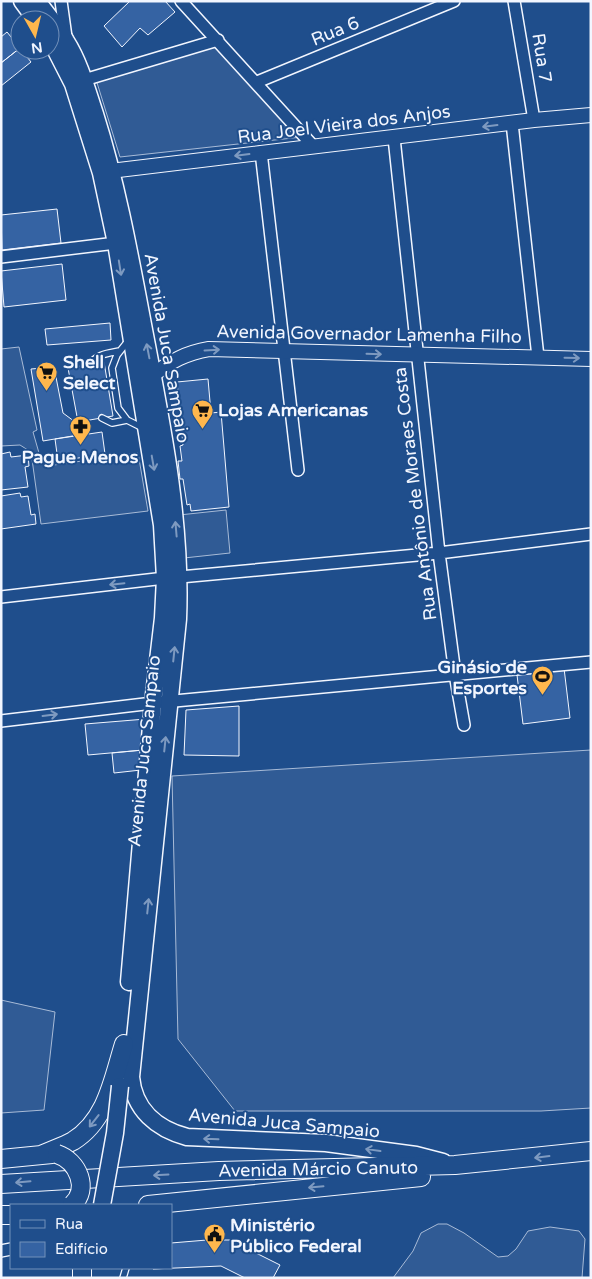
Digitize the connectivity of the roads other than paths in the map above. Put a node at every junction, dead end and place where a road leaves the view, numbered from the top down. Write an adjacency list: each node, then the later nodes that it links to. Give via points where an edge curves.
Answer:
1 (37, 1): 7 (main road, Avenida Juca Sampaio)
2 (61, 1): 7 (street, Avenida Juca Sampaio)
3 (181, 1): 6 (street)
4 (454, 1): 10 (street, Rua 6)
5 (514, 1): 12 (street, Rua 7)
6 (218, 40): 9 (street); 10 (street)
7 (67, 41): 9 (main road, Avenida Juca Sampaio)
8 (60, 59): 17 (main road, Avenida Juca Sampaio)
9 (84, 80): 17 (main road, Avenida Juca Sampaio)
10 (257, 82): 15 (street)
11 (591, 115): 12 (street, Rua Joel Vieira dos Anjos)
12 (534, 120): 13 (street, Rua Joel Vieira dos Anjos)
13 (512, 123): 14 (street, Rua Joel Vieira dos Anjos, one-way to 14); 24 (street)
14 (394, 138): 15 (street, Rua Joel Vieira dos Anjos); 23 (street, Rua Antônio de Moraes Costa)
15 (314, 147): 16 (street, Rua Joel Vieira dos Anjos)
16 (261, 152): 17 (street, Rua Joel Vieira dos Anjos, one-way to 17); 22 (street)
17 (106, 172): 18 (main road, Avenida Juca Sampaio); 27 (main road, Avenida Juca Sampaio, one-way to 17)
18 (116, 243): 19 (street); 20 (main road, Avenida Juca Sampaio, one-way to 20)
19 (1, 257)
20 (131, 338): 21 (lane); 30 (main road, Avenida Juca Sampaio)
21 (120, 350): 26 (lane, via 103,354 92,360); 29 (lane, via 114,360 112,377 118,408)
22 (284, 350): 23 (street, Avenida Governador Lamenha Filho, one-way to 23); 27 (street, Avenida Governador Lamenha Filho, one-way to 22, via 172,361 202,350); 31 (street)
23 (417, 355): 24 (street, Avenida Governador Lamenha Filho); 33 (street, Rua Antônio de Moraes Costa)
24 (538, 357): 25 (street, Avenida Governador Lamenha Filho, one-way to 25)
25 (591, 358)
26 (90, 365)
27 (153, 375): 34 (main road, Avenida Juca Sampaio, one-way to 27, via 171,486)
28 (102, 418): 29 (lane, via 112,423)
29 (127, 420): 30 (lane)
30 (147, 430): 34 (main road, Avenida Juca Sampaio, one-way to 34)
31 (298, 470)
32 (591, 534): 33 (street)
33 (439, 553): 34 (street); 37 (street, Rua Antônio de Moraes Costa)
34 (172, 578): 35 (street, one-way to 35); 38 (main road, Avenida Juca Sampaio, via 178,619)
35 (1, 596)
36 (591, 662): 37 (street)
37 (454, 674): 38 (street); 40 (street, Rua Antônio de Moraes Costa)
38 (161, 702): 39 (street, one-way to 38); 41 (main road, Avenida Juca Sampaio); 46 (main road, Avenida Juca Sampaio, one-way to 38, via 326,1143 187,1137 157,1125 142,1108 132,1089 131,1077)
39 (1, 721)
40 (464, 725)
41 (124, 1044): 43 (main road, one-way to 43, via 103,1108 94,1123 72,1142); 49 (main road, Avenida Juca Sampaio, bridge, via 115,1133)
42 (591, 1152): 45 (main road, Avenida Márcio Canuto, one-way to 45)
43 (49, 1154): 44 (main road); 48 (main road, bridge, via 66,1157 77,1170 80,1193)
44 (1, 1159)
45 (485, 1164): 46 (main road, Avenida Márcio Canuto); 50 (main road, one-way to 50, via 411,1178)
46 (455, 1165): 47 (main road, Avenida Márcio Canuto, one-way to 47, via 219,1171)
47 (1, 1184)
48 (73, 1204)
49 (102, 1204)
50 (158, 1204)

